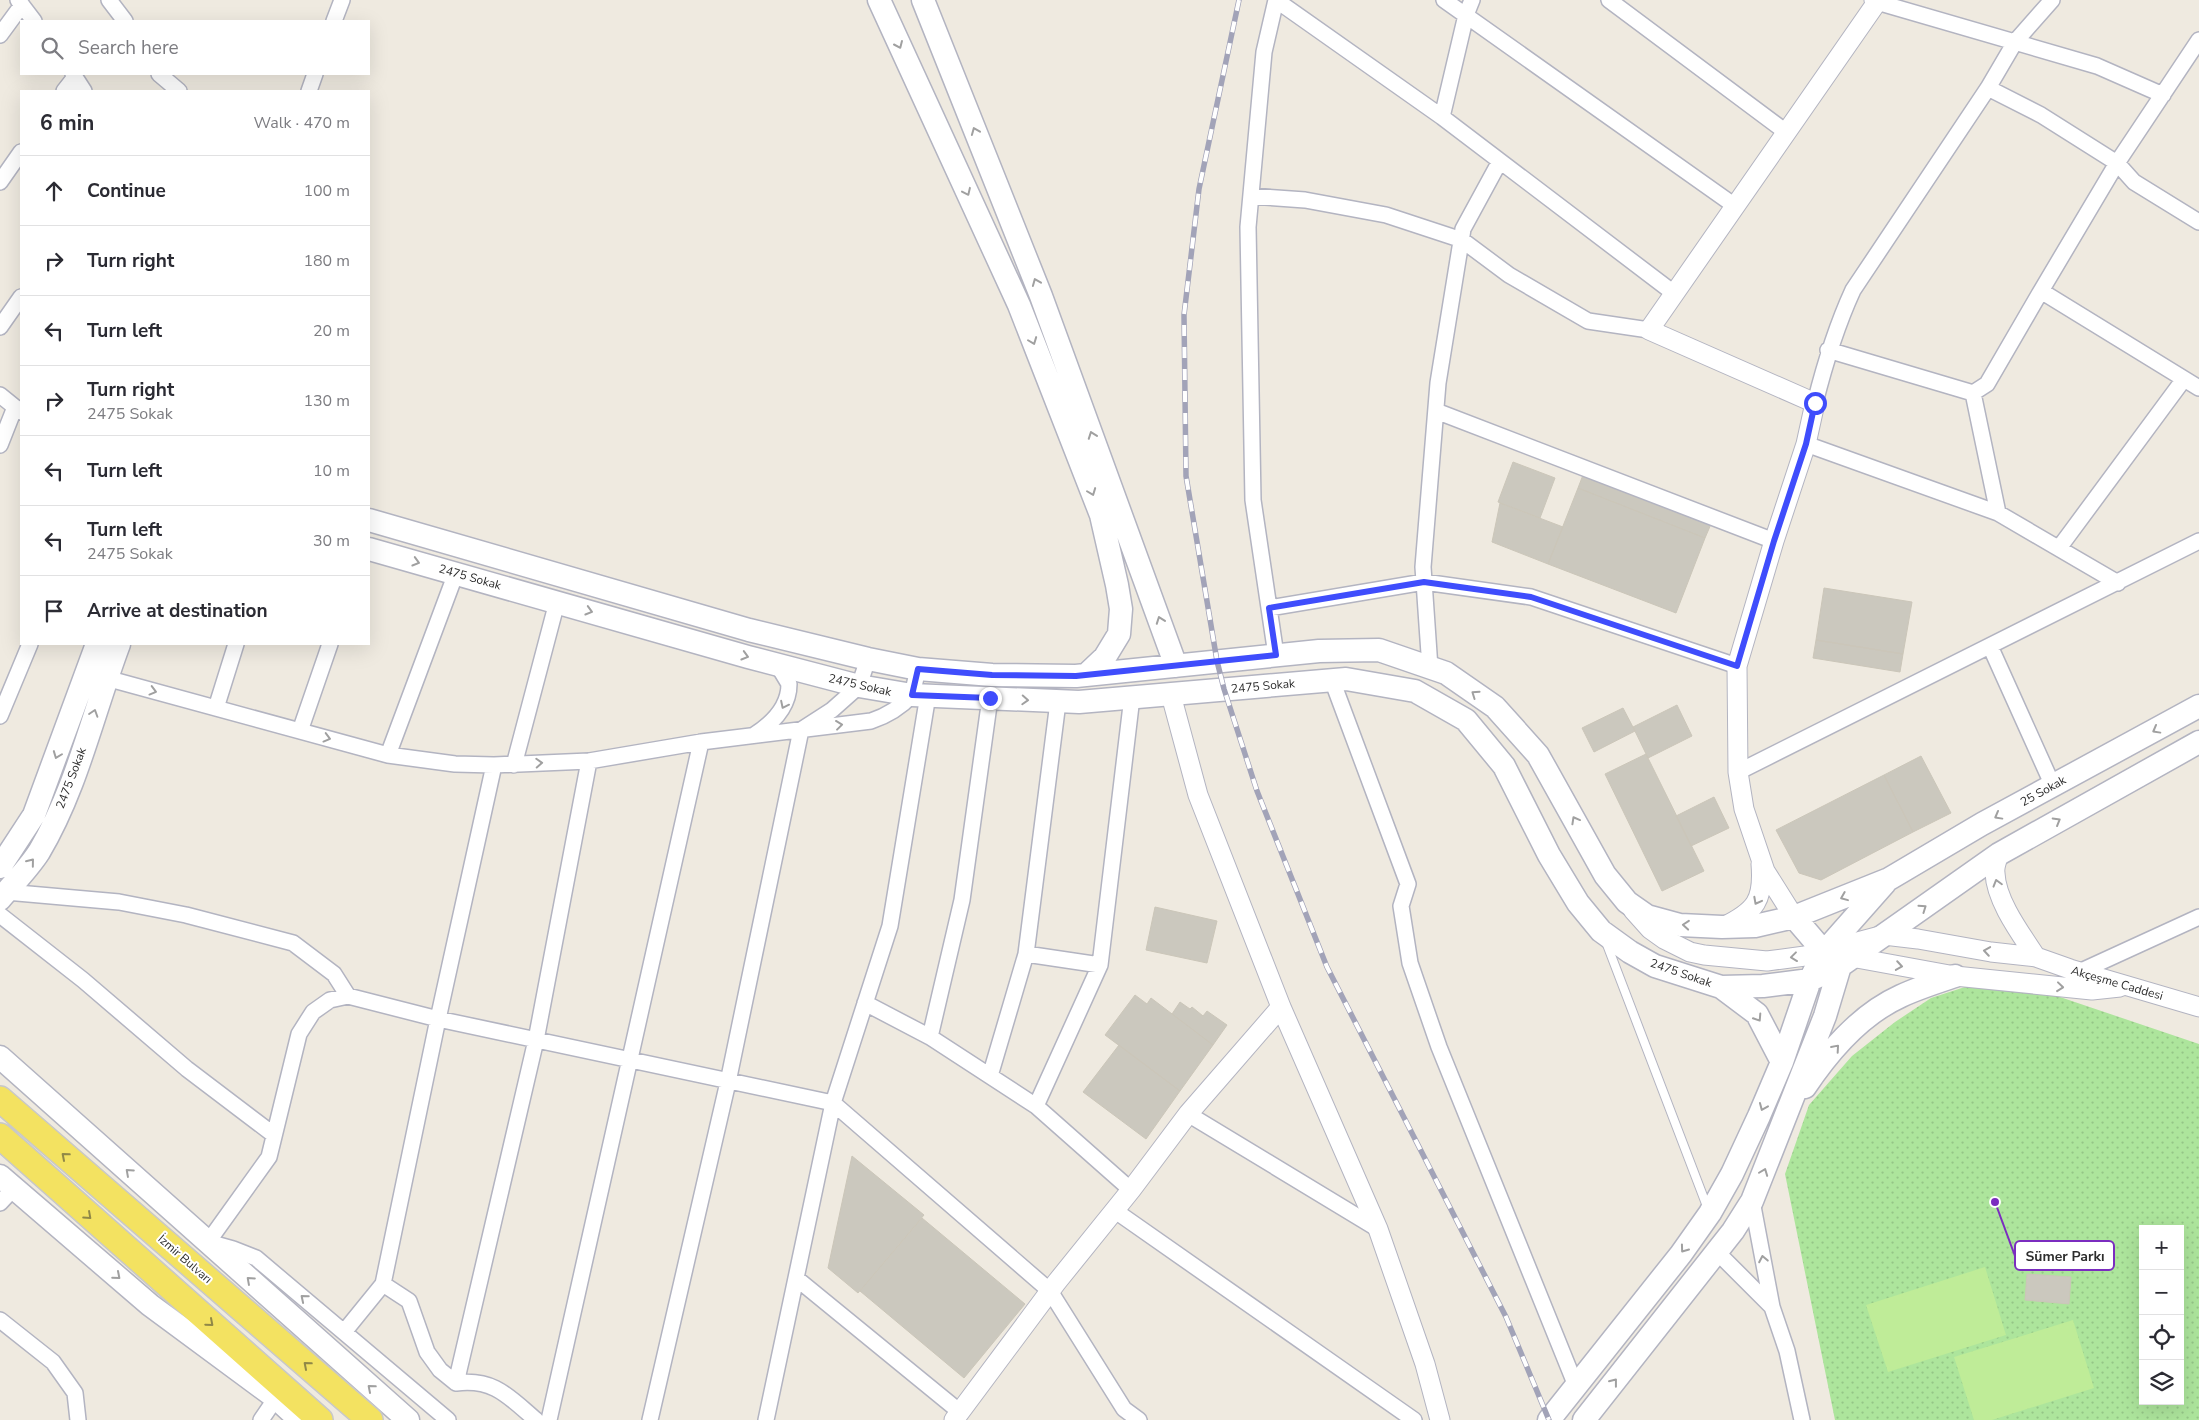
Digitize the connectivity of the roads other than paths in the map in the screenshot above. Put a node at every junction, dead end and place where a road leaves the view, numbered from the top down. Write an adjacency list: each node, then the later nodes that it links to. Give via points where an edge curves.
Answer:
1 (109, 0): 14 (street)
2 (342, 0): 15 (street)
3 (879, 0): 77 (main road, one-way to 77, via 1019,305 1100,515 1121,610 1119,634 1105,657)
4 (923, 0): 73 (main road, one-way to 4, via 1041,296)
5 (1276, 0): 28 (street); 34 (street, via 1264,52)
6 (1444, 0): 12 (street)
7 (1472, 0): 12 (street)
8 (1610, 0): 29 (street)
9 (2052, 0): 18 (street)
10 (1876, 1): 18 (street); 29 (street)
11 (20, 3): 13 (street); 16 (street)
12 (1466, 15): 28 (street); 35 (street)
13 (33, 20)
14 (124, 20)
15 (334, 20)
16 (0, 35)
17 (2199, 40): 27 (street)
18 (2015, 42): 22 (street); 27 (street, via 2097,66)
19 (74, 75): 23 (street); 24 (street)
20 (160, 75): 25 (street)
21 (315, 75): 26 (street)
22 (1988, 88): 32 (street, via 2041,115); 43 (street, via 1865,271 1839,320)
23 (65, 90)
24 (83, 90)
25 (178, 90)
26 (309, 90)
27 (2163, 95): 32 (street)
28 (1442, 117): 31 (street)
29 (1786, 132): 35 (street)
30 (20, 153): 33 (street)
31 (1500, 161): 37 (street, via 1463,229); 39 (street)
32 (2117, 163): 36 (street, via 2134,182); 38 (street)
33 (0, 182)
34 (1251, 196): 37 (street, via 1306,200 1386,215); 63 (street, via 1248,227 1253,500)
35 (1735, 206): 39 (street)
36 (2199, 222)
37 (1462, 240): 42 (street, via 1509,275 1588,321); 50 (street)
38 (2041, 291): 44 (street); 46 (street, via 1988,384)
39 (1674, 294): 42 (street)
40 (20, 298): 41 (street)
41 (0, 327)
42 (1649, 330): 48 (street)
43 (1828, 350): 46 (street); 48 (street)
44 (2184, 379): 45 (street); 57 (street)
45 (2199, 388)
46 (1973, 393): 53 (street)
47 (0, 395): 49 (street)
48 (1815, 403): 51 (street)
49 (18, 410): 52 (street)
50 (1436, 411): 55 (street); 60 (street)
51 (1806, 444): 53 (street); 55 (street)
52 (0, 445)
53 (1998, 512): 57 (street)
54 (370, 520): 71 (main road, via 748,630)
55 (1774, 541): 74 (street)
56 (2199, 541): 61 (street)
57 (2059, 548): 61 (street)
58 (370, 549): 59 (main road, 2475 Sokak, one-way to 59)
59 (456, 573): 62 (main road, 2475 Sokak); 94 (street)
60 (1424, 582): 63 (street); 74 (street, via 1531,597); 75 (street)
61 (2118, 583): 69 (street)
62 (557, 602): 72 (main road, 2475 Sokak, one-way to 72); 97 (street)
63 (1269, 608): 70 (street)
64 (30, 645): 88 (street)
65 (98, 645): 100 (main road, 2475 Sokak, one-way to 100, via 34,815)
66 (119, 645): 78 (main road, 2475 Sokak)
67 (236, 645): 87 (street)
68 (330, 645): 90 (street)
69 (1990, 646): 98 (street); 99 (street)
70 (1276, 655): 73 (main road); 75 (main road, via 1379,650)
71 (868, 659): 76 (main road); 80 (street)
72 (777, 664): 80 (main road, 2475 Sokak); 91 (street, one-way to 91, via 789,684 787,700 772,722)
73 (1176, 666): 77 (main road)
74 (1737, 666): 98 (street)
75 (1430, 668): 105 (main road, one-way to 75, via 1606,875 1538,755 1495,708 1446,673)
76 (918, 669): 77 (main road, via 992,675); 81 (street)
77 (1086, 675)
78 (106, 678): 87 (street, one-way to 87); 104 (main road, 2475 Sokak, one-way to 78, via 38,852 71,785)
79 (1332, 680): 82 (main road, 2475 Sokak); 110 (main road, 2475 Sokak, via 1346,679 1415,691 1466,720 1504,766 1549,855 1573,895); 155 (street, via 1408,884 1401,906 1410,963 1439,1047)
80 (858, 686): 81 (main road, 2475 Sokak); 89 (street, via 832,710)
81 (920, 695): 84 (main road, 2475 Sokak); 89 (street, one-way to 81, via 871,721); 122 (street, via 890,926)
82 (1171, 695): 83 (main road, 2475 Sokak); 123 (street, via 1198,795)
83 (1132, 697): 85 (main road, 2475 Sokak); 115 (street)
84 (990, 698): 85 (main road, 2475 Sokak, one-way to 85); 126 (street, via 962,900)
85 (1058, 702): 112 (street)
86 (2199, 706): 99 (main road, 25 Sokak, one-way to 99)
87 (216, 708): 90 (street)
88 (0, 716)
89 (801, 730): 91 (street); 132 (street)
90 (300, 731): 94 (street, one-way to 94)
91 (753, 736): 92 (street)
92 (701, 742): 95 (street); 129 (street)
93 (2199, 742): 101 (main road, one-way to 93)
94 (388, 754): 96 (street, via 455,764)
95 (589, 761): 97 (street, one-way to 95); 127 (street)
96 (494, 765): 97 (street); 125 (street)
97 (514, 765)
98 (1738, 772): 102 (street, via 1744,810)
99 (2053, 786): 103 (main road, 25 Sokak, one-way to 103)
100 (4, 854)
101 (1999, 854): 111 (main road, 2475 Sokak, one-way to 101); 113 (street, one-way to 101, via 2009,913 1996,883 1994,870)
102 (1760, 857): 107 (street, via 1765,871); 109 (street, one-way to 109, via 1762,882 1757,904 1740,919)
103 (1889, 879): 107 (main road, one-way to 107); 114 (main road)
104 (3, 895): 121 (street, via 120,902 186,915 293,943 334,974)
105 (1627, 902): 109 (main road, one-way to 105, via 1680,925 1647,916); 114 (street, one-way to 105, via 1767,961 1697,953 1657,934)
106 (0, 915): 138 (street, via 83,980 187,1069)
107 (1794, 917): 109 (main road, via 1755,926); 114 (main road)
108 (2199, 917): 116 (street)
109 (1722, 927)
110 (1601, 931): 120 (main road, 2475 Sokak, via 1655,966); 144 (lane)
111 (1884, 935): 113 (street, Akçeşme Caddesi, one-way to 111); 114 (main road, 2475 Sokak)
112 (1026, 954): 115 (street); 131 (street)
113 (2036, 957): 116 (street, Akçeşme Caddesi)
114 (1838, 958): 117 (street, one-way to 117); 118 (main road, 2475 Sokak); 137 (main road, via 1825,1016)
115 (1100, 965): 135 (street)
116 (2079, 972): 119 (street, Akçeşme Caddesi)
117 (1955, 976): 119 (street, one-way to 119, via 2092,990); 137 (main road, one-way to 117, via 1838,1044 1872,1012 1901,996)
118 (1810, 980): 120 (main road, 2475 Sokak); 130 (main road)
119 (2128, 986): 124 (street, Akçeşme Caddesi)
120 (1721, 987): 130 (main road, one-way to 130, via 1757,1014)
121 (348, 996): 125 (street); 138 (street, via 330,1000 313,1012 299,1034)
122 (865, 1004): 126 (street); 134 (street)
123 (1281, 1007): 136 (street); 145 (street)
124 (2199, 1007)
125 (438, 1019): 127 (street); 149 (street)
126 (930, 1038): 131 (street)
127 (536, 1040): 129 (street); 154 (street)
128 (1, 1059): 146 (main road, one-way to 128)
129 (631, 1061): 132 (street); 167 (street)
130 (1782, 1062): 144 (main road, one-way to 144, via 1732,1174)
131 (990, 1076): 135 (street)
132 (728, 1082): 134 (street); 168 (street)
133 (0, 1099): 163 (main road, İzmir Bulvarı, one-way to 133)
134 (833, 1103): 148 (street); 150 (street)
135 (1036, 1106): 141 (street)
136 (1188, 1114): 141 (street); 145 (street)
137 (1786, 1115): 142 (main road, one-way to 137)
138 (274, 1135): 146 (street, via 268,1157)
139 (0, 1136): 162 (main road, one-way to 162)
140 (5, 1189): 156 (main road, one-way to 156, via 150,1305)
141 (1132, 1190): 143 (street)
142 (1752, 1201): 147 (main road); 151 (street, one-way to 142)
143 (1114, 1210): 150 (street); 172 (street)
144 (1710, 1213): 155 (main road, one-way to 155)
145 (1378, 1229): 173 (street, via 1425,1364)
146 (208, 1242): 153 (street, one-way to 146, via 256,1258); 164 (main road, one-way to 146)
147 (1716, 1251): 151 (street); 175 (main road, one-way to 147)
148 (796, 1278): 158 (street); 169 (street)
149 (384, 1284): 153 (street); 154 (street, via 409,1301 427,1352 440,1370)
150 (1050, 1291): 157 (street); 158 (street)
151 (1772, 1307): 176 (street, via 1787,1351)
152 (0, 1320): 159 (street, via 53,1362 76,1393)
153 (344, 1332): 165 (street)
154 (456, 1383): 166 (street, via 473,1380 490,1384)
155 (1576, 1386): 174 (main road)
156 (276, 1398): 160 (street); 161 (main road)
157 (1124, 1409): 170 (street); 171 (street)
158 (957, 1416)
159 (78, 1420)
160 (261, 1420)
161 (300, 1420)
162 (320, 1420)
163 (370, 1420)
164 (408, 1420)
165 (448, 1420)
166 (536, 1420)
167 (549, 1420)
168 (650, 1420)
169 (766, 1420)
170 (1113, 1420)
171 (1139, 1420)
172 (1414, 1420)
173 (1440, 1420)
174 (1549, 1420)
175 (1584, 1420)
176 (1802, 1420)

